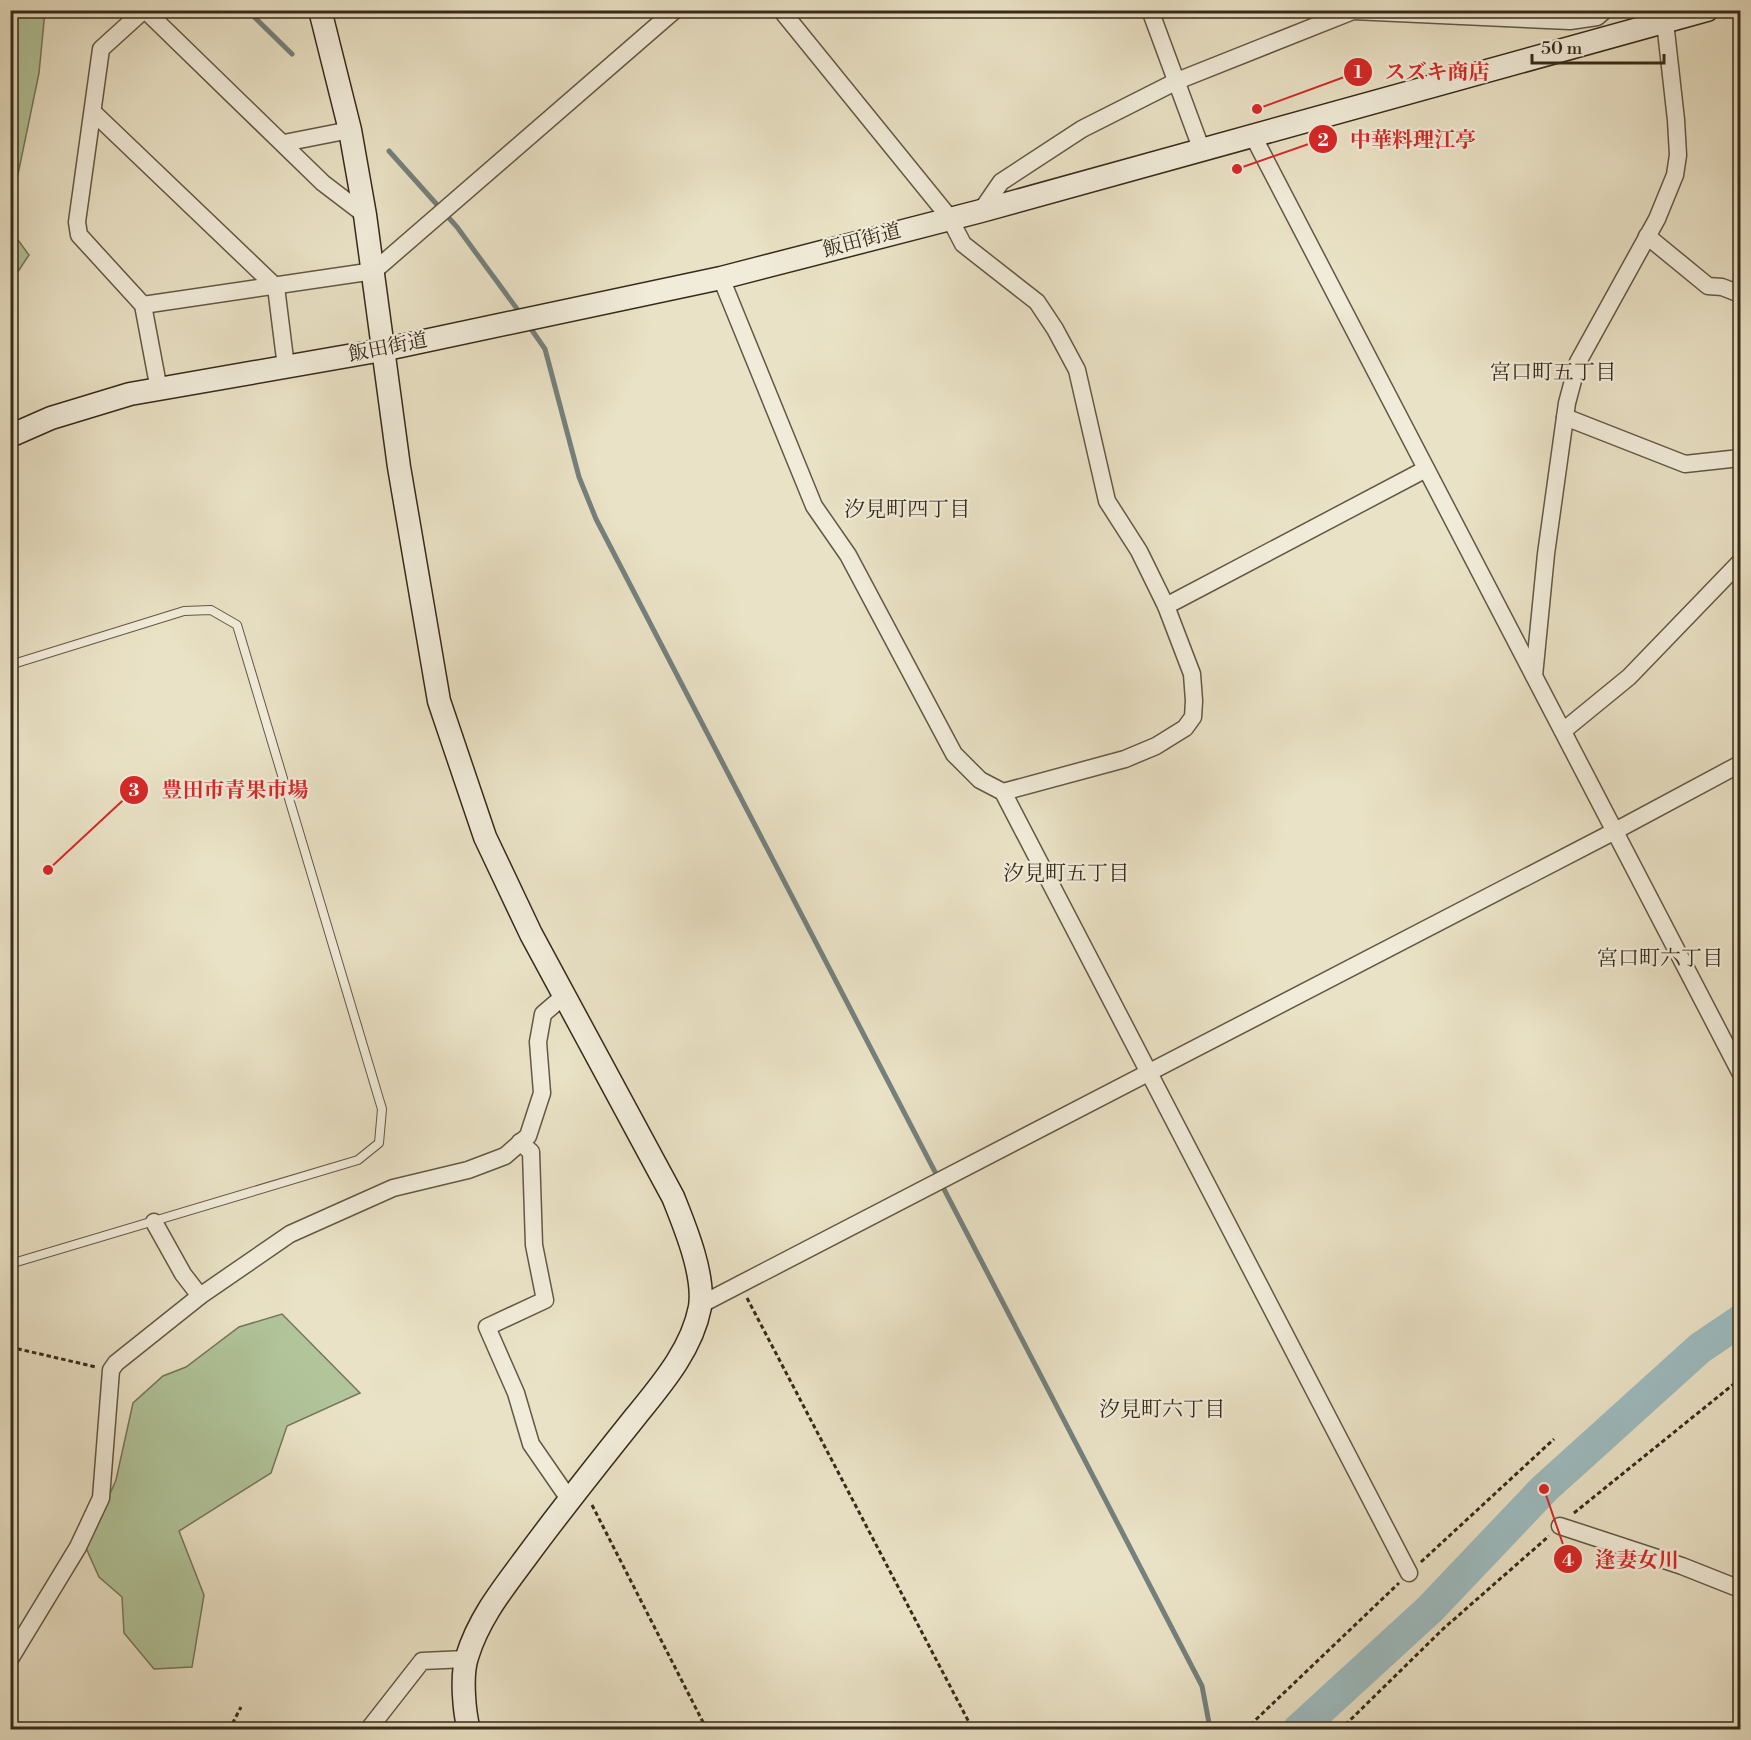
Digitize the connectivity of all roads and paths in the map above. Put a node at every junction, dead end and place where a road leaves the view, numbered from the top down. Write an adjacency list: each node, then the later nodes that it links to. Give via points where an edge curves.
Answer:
1 (145, 10): 11 (street, via 101,49); 14 (street)
2 (320, 10): 12 (street)
3 (675, 10): 20 (street)
4 (781, 10): 18 (street)
5 (1150, 10): 10 (street)
6 (1605, 10): 8 (street, via 1596,17)
7 (1707, 10): 9 (street, 飯田街道)
8 (1570, 16): 10 (street, via 1353,11)
9 (1665, 16): 13 (street, 飯田街道); 19 (street, via 1678,155 1669,193)
10 (1177, 81): 15 (street); 16 (street, via 1082,129 1001,183)
11 (93, 111): 22 (street); 24 (street, via 77,222 79,235)
12 (350, 130): 14 (street); 17 (street)
13 (1252, 134): 15 (street, 飯田街道); 31 (street)
14 (284, 142): 17 (street, via 323,183)
15 (1201, 148): 16 (street, 飯田街道)
16 (981, 211): 18 (street, 飯田街道)
17 (365, 215): 20 (street)
18 (949, 217): 21 (street, 飯田街道); 33 (street, via 963,244 1037,302 1055,328 1077,370 1107,501 1139,551)
19 (1647, 236): 23 (street, via 1708,286); 28 (street, via 1578,362)
20 (374, 271): 22 (street); 25 (street)
21 (721, 278): 25 (street, 飯田街道); 38 (street, via 814,506 848,555 954,754 981,780)
22 (276, 287): 24 (street); 26 (street)
23 (1740, 294)
24 (143, 305): 27 (street)
25 (382, 350): 26 (street, 飯田街道); 40 (street, via 439,701 485,837)
26 (286, 367): 27 (street, 飯田街道)
27 (159, 390): 29 (street, 飯田街道, via 102,400)
28 (1565, 417): 30 (street, via 1685,464); 35 (street)
29 (10, 436)
30 (1740, 458)
31 (1426, 469): 33 (street); 35 (street)
32 (1740, 562): 36 (street, via 1629,677)
33 (1166, 606): 38 (street, via 1192,674 1192,717 1185,728 1125,759)
34 (10, 665): 44 (lane, via 184,611 211,610 237,624 382,1109 379,1143 358,1160)
35 (1534, 676): 36 (street)
36 (1563, 731): 39 (street)
37 (1740, 764): 39 (street)
38 (1003, 792): 41 (street)
39 (1615, 831): 41 (street); 42 (street)
40 (565, 995): 43 (street, via 543,1014 538,1042 542,1093 528,1136); 48 (street, via 673,1197 687,1232)
41 (1150, 1071): 46 (street); 55 (street)
42 (1740, 1072)
43 (520, 1143): 47 (street, via 505,1156 468,1170 393,1188 300,1230); 53 (street, via 531,1152 534,1245 545,1300 487,1326 516,1393 531,1444)
44 (154, 1222): 45 (lane); 47 (street, via 183,1274)
45 (10, 1264)
46 (739, 1283): 48 (street); 64 (path)
47 (201, 1296): 50 (street)
48 (700, 1305): 53 (street, via 686,1347 660,1387)
49 (10, 1347): 50 (path)
50 (111, 1370): 57 (street, via 101,1498 78,1547)
51 (1740, 1378): 54 (path)
52 (1554, 1439): 55 (path)
53 (575, 1492): 58 (street, via 486,1611); 63 (path)
54 (1560, 1526): 56 (street); 66 (path, via 1443,1629)
55 (1410, 1573): 65 (path)
56 (1740, 1589)
57 (10, 1659)
58 (466, 1659): 61 (street, via 422,1661); 62 (street, via 465,1713)
59 (241, 1707): 60 (path)
60 (229, 1730)
61 (368, 1730)
62 (469, 1730)
63 (706, 1730)
64 (973, 1730)
65 (1245, 1730)
66 (1340, 1730)

